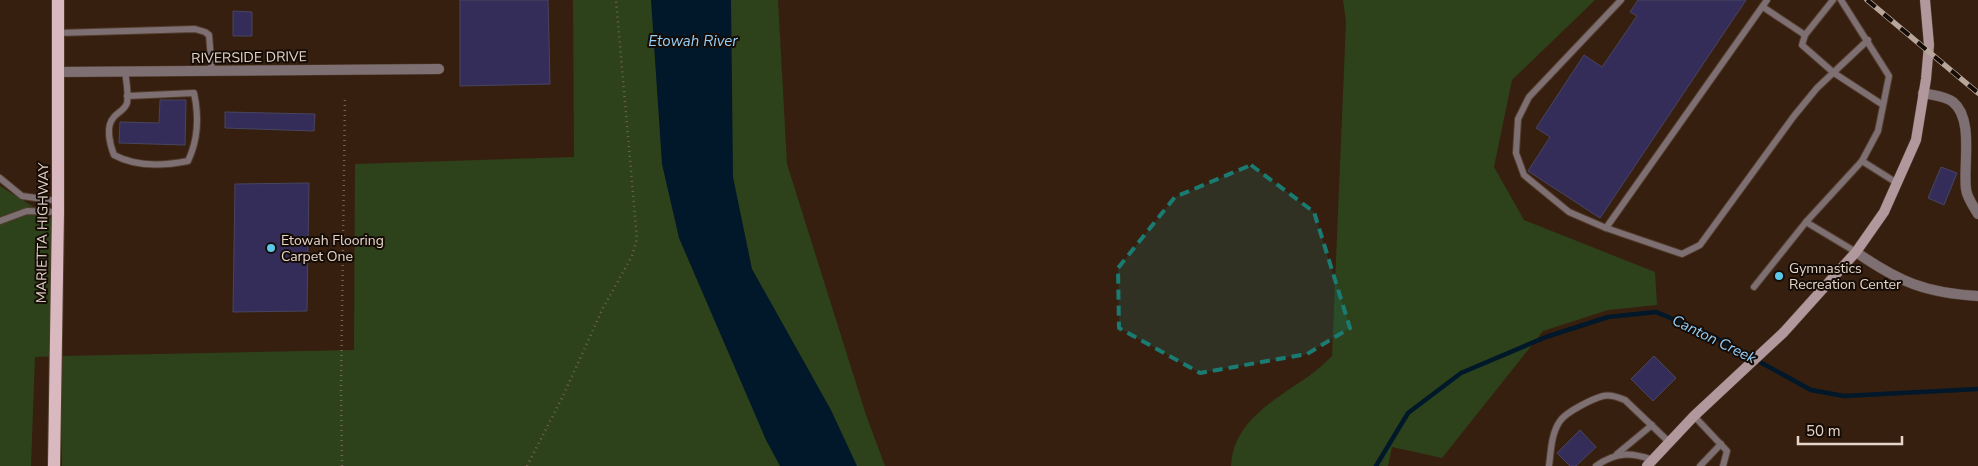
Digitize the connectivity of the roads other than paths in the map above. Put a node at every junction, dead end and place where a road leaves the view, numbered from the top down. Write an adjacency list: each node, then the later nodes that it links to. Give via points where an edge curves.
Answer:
1 (58, 0): 8 (main road, MARIETTA HIGHWAY)
2 (1621, 0): 26 (lane, via 1529,97 1518,119 1516,153 1524,175 1569,212)
3 (1767, 0): 7 (lane)
4 (1833, 0): 9 (lane)
5 (1841, 0): 10 (lane)
6 (1925, 0): 16 (street, via 1929,45)
7 (1763, 6): 9 (lane); 26 (lane)
8 (58, 33): 12 (lane, via 195,29 210,35); 13 (main road, MARIETTA HIGHWAY)
9 (1805, 35): 15 (lane, via 1802,45)
10 (1868, 40): 15 (lane); 18 (lane, via 1889,76)
11 (439, 69): 12 (street, RIVERSIDE DRIVE)
12 (212, 71): 14 (street, RIVERSIDE DRIVE)
13 (58, 72): 14 (street, RIVERSIDE DRIVE); 22 (main road, MARIETTA HIGHWAY)
14 (126, 72): 17 (lane)
15 (1834, 73): 18 (lane); 26 (lane, via 1794,116 1700,245 1682,254)
16 (1923, 94): 21 (street, via 1916,140); 23 (street, via 1952,100 1959,108 1966,134 1966,191)
17 (127, 96): 17 (lane, via 127,103 110,126 110,145 114,155 127,162 148,164 188,161 195,147 197,125 194,93)
18 (1883, 105): 19 (lane, via 1878,131)
19 (1862, 161): 21 (lane); 25 (lane)
20 (0, 178): 22 (lane, via 22,196)
21 (1897, 183): 27 (street, via 1884,212)
22 (58, 207): 24 (lane, via 27,211); 36 (main road, MARIETTA HIGHWAY)
23 (1978, 214)
24 (0, 221)
25 (1806, 222): 27 (lane); 28 (lane)
26 (1606, 228)
27 (1856, 252): 29 (street, via 1885,272 1922,288); 30 (street, via 1784,332)
28 (1754, 287)
29 (1978, 296)
30 (1694, 416): 32 (street); 33 (lane)
31 (1652, 425): 32 (lane); 34 (lane); 37 (lane, via 1625,400 1604,395 1560,420 1554,434)
32 (1669, 442): 35 (street)
33 (1721, 444): 39 (lane); 40 (lane, via 1727,451)
34 (1617, 454): 35 (lane, via 1641,456); 38 (lane)
35 (1650, 463)
36 (54, 466)
37 (1549, 466)
38 (1596, 466)
39 (1700, 466)
40 (1723, 466)

